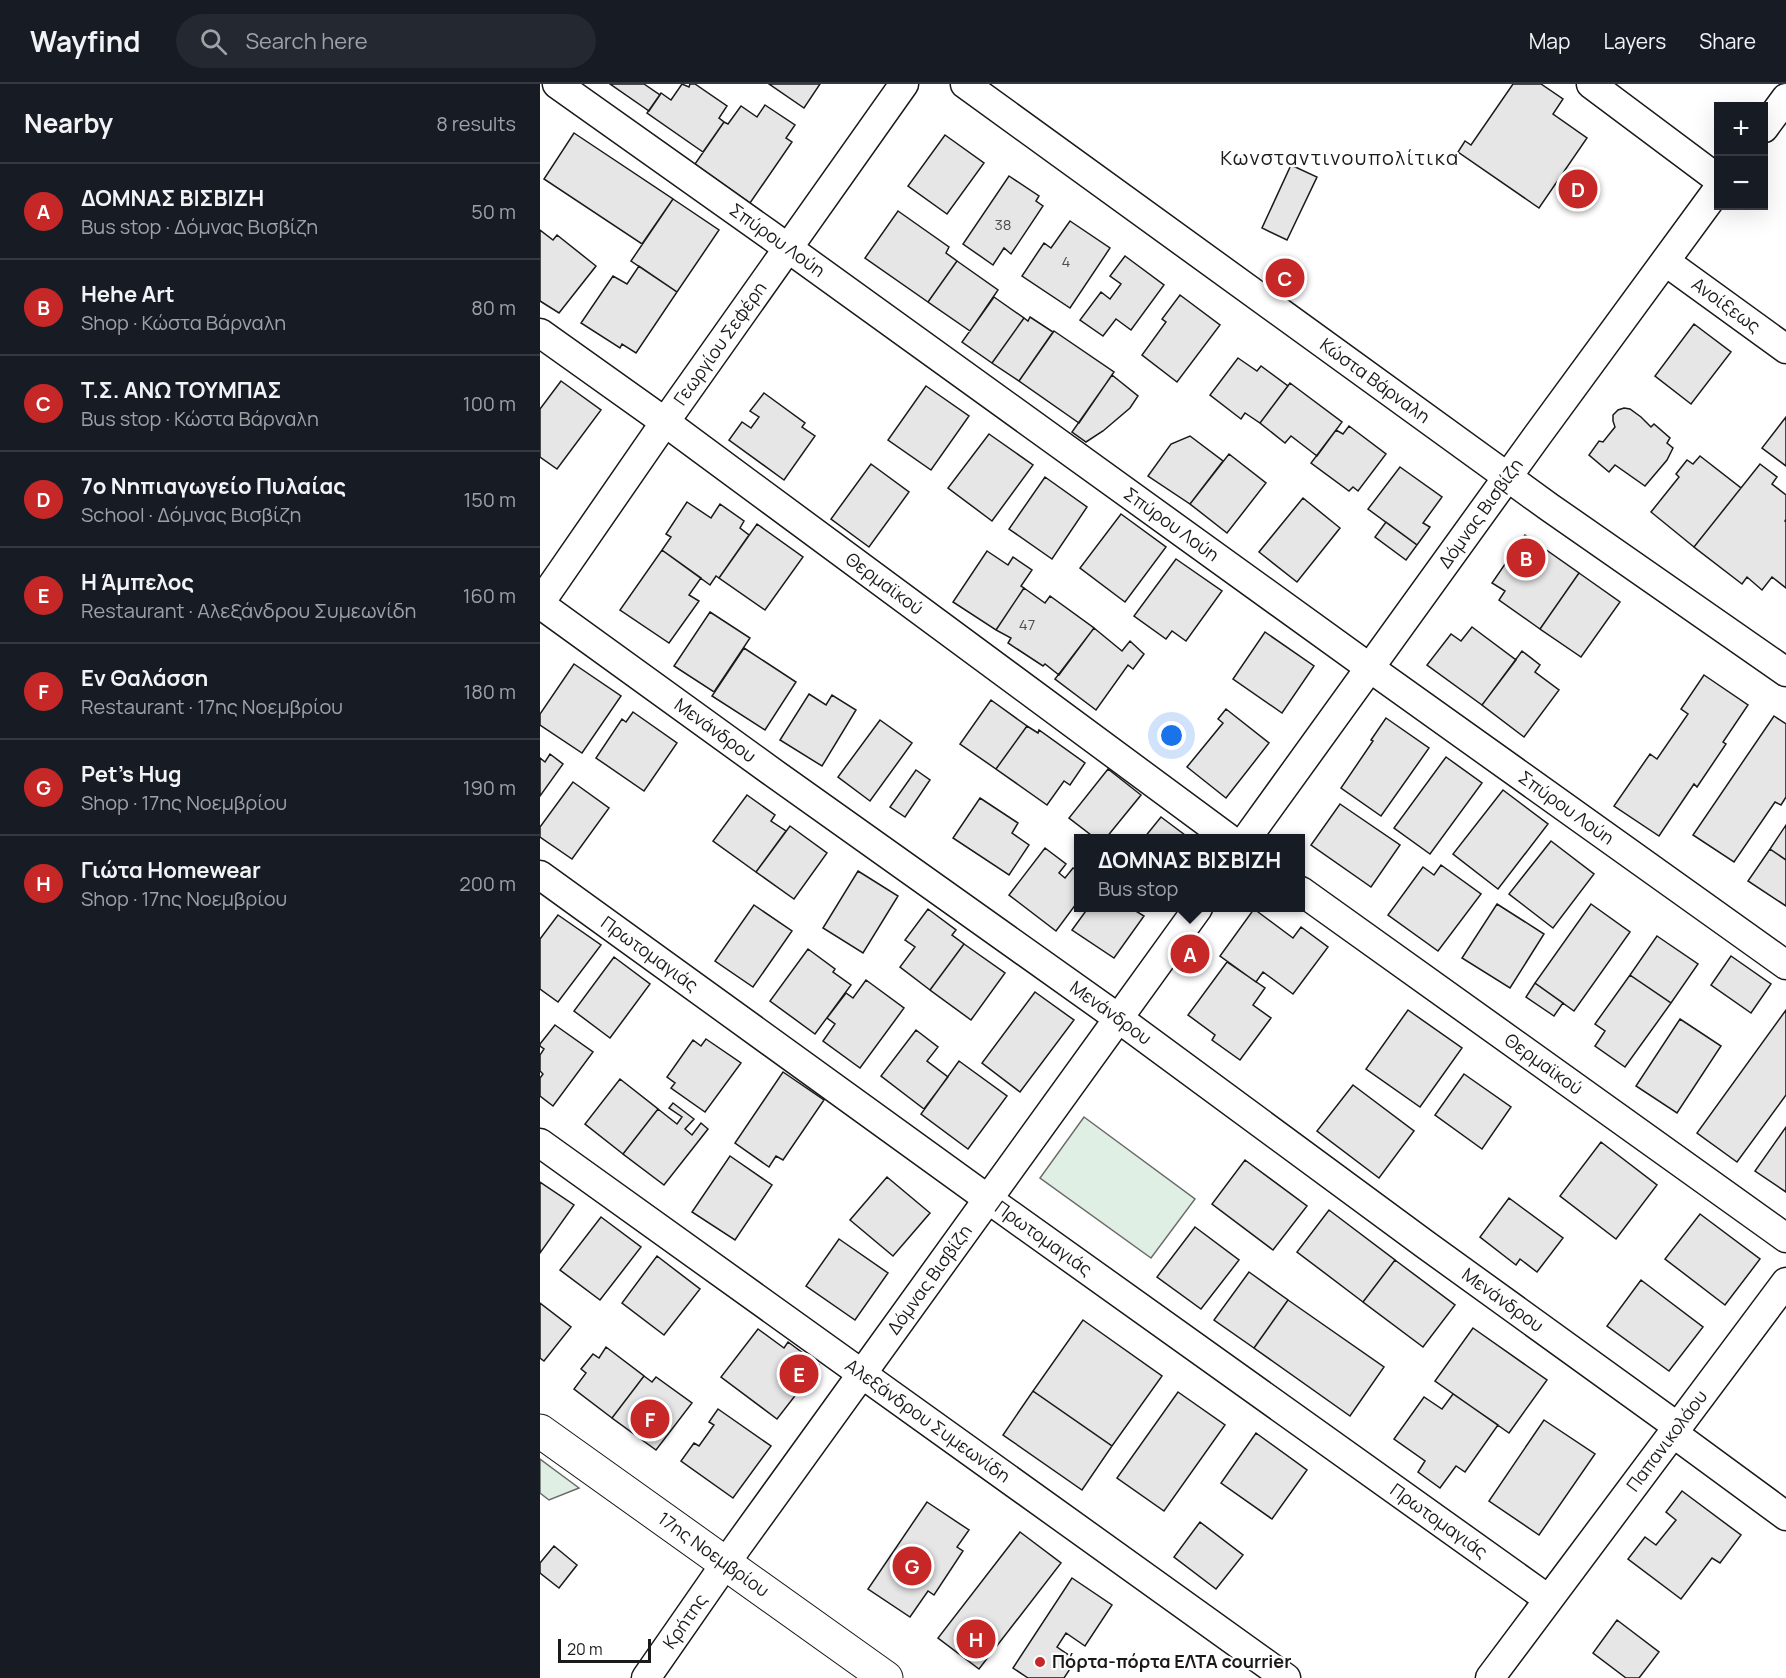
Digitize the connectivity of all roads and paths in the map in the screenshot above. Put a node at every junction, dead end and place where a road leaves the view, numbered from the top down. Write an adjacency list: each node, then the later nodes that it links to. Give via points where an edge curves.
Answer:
1 (557, 84): 9 (street, Σπύρου Λούη)
2 (904, 84): 9 (street, Γεωργίου Σεφέρη)
3 (965, 84): 14 (street, Κώστα Βάρναλη)
4 (1591, 84): 7 (street)
5 (1786, 98): 6 (street)
6 (1768, 123)
7 (1714, 175)
8 (1714, 196): 10 (street, Δόμνας Βισβίζη)
9 (788, 248): 13 (street, Γεωργίου Σεφέρη); 16 (street, Σπύρου Λούη)
10 (1666, 262): 12 (street, Ανοίξεως); 14 (street, Δόμνας Βισβίζη)
11 (540, 333): 13 (street, Θερμαϊκού)
12 (1786, 349)
13 (665, 422): 15 (street, Γεωργίου Σεφέρη); 18 (street, Θερμαϊκού)
14 (1508, 477): 16 (street, Δόμνας Βισβίζη); 17 (street, Κώστα Βάρναλη)
15 (540, 604): 24 (street, Μενάνδρου)
16 (1370, 668): 19 (street, Δόμνας Βισβίζη); 23 (street, Σπύρου Λούη)
17 (1786, 672)
18 (1223, 834)
19 (1250, 834)
20 (540, 875): 26 (street, Πρωτομαγιάς)
21 (1305, 894): 27 (street, Θερμαϊκού)
22 (1195, 912): 24 (street, Δόμνας Βισβίζη)
23 (1786, 965)
24 (1118, 1018): 26 (street, Δόμνας Βισβίζη); 30 (street, Μενάνδρου)
25 (540, 1143): 29 (street, Αλεξάνδρου Συμεωνίδη)
26 (988, 1199): 29 (street, Δόμνας Βισβίζη); 34 (street, Πρωτομαγιάς)
27 (1786, 1238)
28 (1786, 1282): 30 (street, Παπανικολάου)
29 (861, 1374): 33 (street, Δόμνας Βισβίζη); 37 (street, Αλεξάνδρου Συμεωνίδη)
30 (1675, 1430): 32 (street, Μενάνδρου); 34 (street, Παπανικολάου)
31 (540, 1431): 33 (street, 17ης Νοεμβρίου)
32 (1786, 1516)
33 (725, 1563): 35 (street, Κρήτης); 36 (street, 17ης Νοεμβρίου)
34 (1548, 1599): 38 (street, Παπανικολάου)
35 (646, 1678)
36 (886, 1678)
37 (1286, 1678)
38 (1490, 1678)

